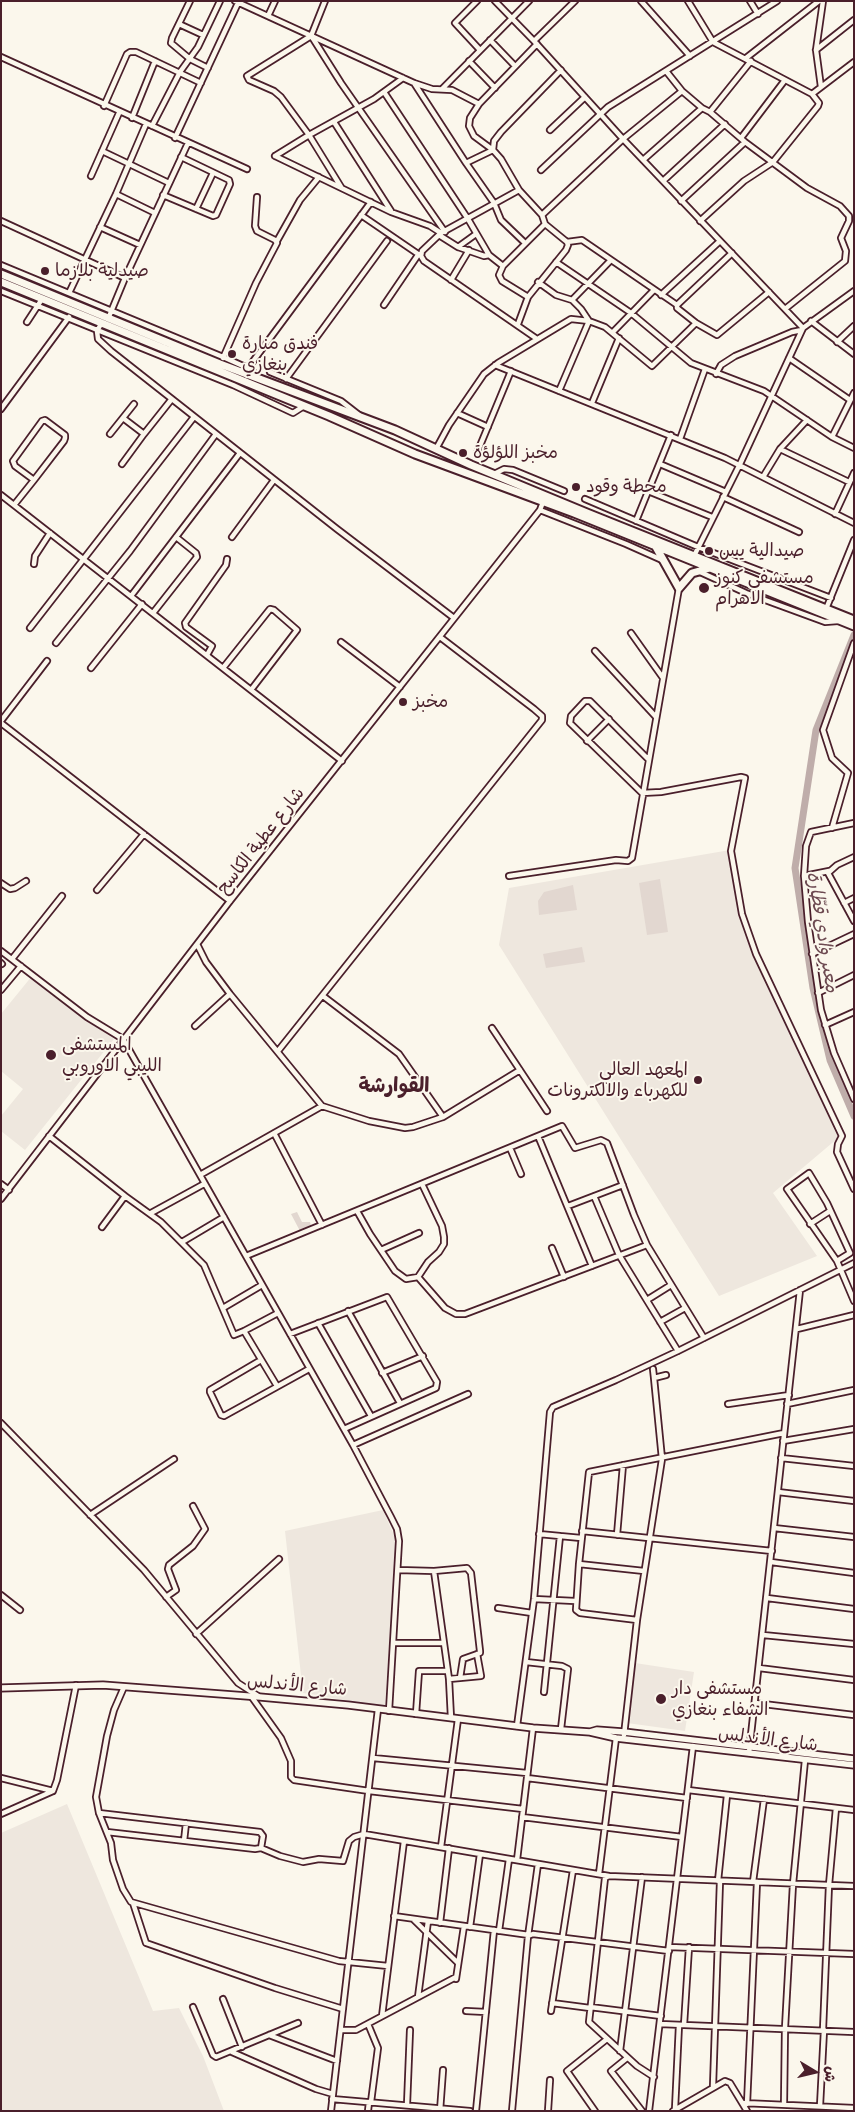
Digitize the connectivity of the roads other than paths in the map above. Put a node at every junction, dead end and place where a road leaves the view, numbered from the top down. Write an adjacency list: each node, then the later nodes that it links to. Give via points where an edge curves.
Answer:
1 (190, 1): 20 (street)
2 (220, 1): 21 (street)
3 (275, 1): 17 (street)
4 (326, 1): 22 (street)
5 (478, 1): 26 (street, via 455,24)
6 (495, 1): 18 (street)
7 (529, 1): 18 (street)
8 (641, 1): 28 (street)
9 (688, 1): 25 (street)
10 (750, 1): 16 (street)
11 (777, 1): 16 (street)
12 (819, 1): 30 (street)
13 (823, 1): 27 (street)
14 (237, 2): 17 (street); 37 (street)
15 (573, 2): 24 (street)
16 (758, 14): 25 (street)
17 (268, 16): 22 (street)
18 (512, 19): 23 (street); 24 (street)
19 (854, 20): 27 (street)
20 (179, 24): 21 (street); 31 (street, via 171,43)
21 (204, 35): 31 (street)
22 (311, 36): 41 (street); 54 (street); 65 (street, via 247,76 281,96)
23 (490, 40): 26 (street); 36 (street)
24 (535, 42): 36 (street); 38 (street)
25 (713, 42): 28 (street); 30 (street)
26 (480, 50): 33 (street)
27 (816, 50): 45 (street)
28 (690, 56): 39 (street)
29 (1, 57): 53 (street)
30 (746, 58): 34 (street)
31 (190, 59): 37 (street); 40 (street)
32 (154, 61): 40 (street); 53 (street, via 136,52 127,54); 59 (street)
33 (469, 61): 46 (street); 47 (street)
34 (751, 61): 42 (street); 56 (street)
35 (854, 62): 45 (street)
36 (516, 66): 46 (street)
37 (208, 68): 43 (street)
38 (561, 70): 51 (street); 70 (street, via 501,132)
39 (666, 71): 48 (street); 58 (street)
40 (180, 72): 43 (street); 63 (street)
41 (404, 78): 44 (street); 49 (street)
42 (785, 80): 50 (street); 68 (street)
43 (201, 83): 66 (street)
44 (414, 83): 47 (street); 76 (street)
45 (821, 87): 50 (street)
46 (495, 88): 52 (street)
47 (442, 89): 52 (street, via 452,90)
48 (682, 91): 55 (street); 67 (street)
49 (384, 92): 54 (street); 97 (street)
50 (812, 94): 74 (street, via 818,99 818,106)
51 (585, 97): 58 (street); 64 (street)
52 (479, 104): 70 (street, via 470,118 470,131)
53 (104, 106): 57 (street)
54 (359, 108): 60 (street); 102 (street)
55 (702, 108): 56 (street); 73 (street)
56 (710, 112): 62 (street)
57 (119, 113): 59 (street); 71 (street)
58 (600, 113): 67 (street); 78 (street)
59 (132, 118): 61 (street)
60 (334, 122): 65 (street); 93 (street)
61 (146, 124): 63 (street); 75 (street)
62 (725, 124): 68 (street); 82 (street)
63 (152, 126): 66 (street)
64 (550, 130)
65 (309, 135): 81 (street, via 275,156); 84 (street)
66 (175, 138): 69 (street)
67 (623, 140): 73 (street); 96 (street)
68 (743, 140): 74 (street); 89 (street)
69 (188, 143): 72 (street); 77 (street)
70 (492, 150): 76 (street); 85 (street)
71 (102, 151): 75 (street); 80 (street)
72 (181, 158): 79 (street); 83 (street)
73 (643, 160): 82 (street)
74 (773, 162): 99 (street, via 744,181); 140 (street, via 807,188 840,206 850,218 841,238 846,251 845,261)
75 (128, 164): 83 (street); 86 (street)
76 (466, 164): 91 (street)
77 (246, 170)
78 (542, 170)
79 (213, 173): 92 (street); 92 (street, via 230,182 216,214 213,216)
80 (91, 176)
81 (319, 177): 84 (street); 104 (street, via 300,200)
82 (663, 181): 89 (street)
83 (169, 183): 87 (street)
84 (341, 187): 90 (street)
85 (519, 190): 91 (street); 96 (street)
86 (116, 194): 94 (street); 101 (street)
87 (164, 195): 92 (street); 94 (street)
88 (256, 197): 104 (street, via 254,226)
89 (681, 201): 99 (street)
90 (371, 202): 93 (street); 95 (street)
91 (494, 203): 97 (street); 108 (street, via 501,220)
92 (196, 209)
93 (391, 212): 102 (street)
94 (155, 213): 109 (street)
95 (361, 215): 114 (street); 162 (street)
96 (542, 215): 100 (street)
97 (468, 218): 102 (street); 103 (street)
98 (1, 221): 116 (street)
99 (700, 221): 106 (street)
100 (545, 224): 107 (street); 108 (street)
101 (100, 227): 109 (street); 116 (street)
102 (442, 233): 110 (street); 114 (street)
103 (476, 234): 110 (street); 113 (street)
104 (276, 241): 160 (street)
105 (387, 241): 168 (street)
106 (720, 241): 112 (street); 133 (street)
107 (567, 242): 115 (street, via 580,239); 117 (street, via 568,248)
108 (525, 243): 119 (street)
109 (140, 245): 121 (street)
110 (458, 247): 111 (street)
111 (469, 250): 113 (street); 122 (street)
112 (732, 253): 131 (street); 138 (street)
113 (489, 255): 119 (street)
114 (420, 256): 122 (street); 137 (street)
115 (611, 260): 125 (street); 127 (street)
116 (86, 261): 121 (street); 132 (street)
117 (556, 262): 124 (street); 125 (street)
118 (1, 265): 126 (street)
119 (503, 266): 135 (street, via 500,279)
120 (1, 274): 134 (highway)
121 (125, 278): 141 (street)
122 (451, 280): 149 (street)
123 (1, 282): 130 (highway)
124 (538, 282): 135 (street); 136 (street, via 556,295)
125 (588, 284): 136 (street); 142 (street)
126 (51, 286): 132 (street); 134 (street)
127 (654, 290): 133 (street); 142 (street)
128 (1, 291): 130 (street)
129 (854, 291): 145 (street)
130 (13, 292): 134 (highway); 139 (street)
131 (769, 292): 140 (street); 148 (street, via 718,334)
132 (69, 293): 141 (street)
133 (661, 295): 138 (street)
134 (44, 296): 139 (street); 143 (highway); 144 (highway)
135 (528, 297): 149 (street)
136 (572, 300): 147 (street)
137 (384, 305)
138 (676, 305): 148 (street)
139 (38, 306): 143 (street); 146 (street)
140 (785, 309): 152 (street)
141 (112, 310): 144 (street); 160 (street)
142 (631, 313): 153 (street); 157 (street)
143 (70, 315): 151 (highway); 176 (street)
144 (108, 319): 160 (highway)
145 (811, 321): 152 (street); 156 (street)
146 (27, 322)
147 (589, 322): 153 (street); 155 (street, via 572,319); 169 (street)
148 (696, 323): 157 (street)
149 (518, 324): 155 (street)
150 (854, 326): 156 (street)
151 (99, 327): 172 (street, via 99,341); 191 (highway)
152 (803, 329): 159 (street); 166 (street, via 736,356 721,365)
153 (613, 332): 154 (street)
154 (619, 338): 157 (street, via 652,366); 174 (street)
155 (537, 339): 161 (street)
156 (837, 342): 158 (street)
157 (673, 347): 163 (street, via 691,363)
158 (854, 354)
159 (789, 358): 171 (street); 173 (street)
160 (222, 360): 162 (street); 167 (highway)
161 (495, 365): 165 (street); 177 (street, via 484,374)
162 (248, 368): 167 (street)
163 (705, 369): 166 (street); 189 (street)
164 (270, 372): 168 (street)
165 (511, 372): 169 (street); 182 (street)
166 (716, 374): 171 (street)
167 (258, 378): 180 (highway)
168 (286, 379): 180 (street, via 341,401)
169 (560, 391): 174 (street)
170 (854, 393): 173 (street)
171 (772, 396): 181 (street); 200 (street)
172 (171, 400): 178 (street); 185 (street)
173 (850, 400): 188 (street)
174 (592, 403): 187 (street)
175 (134, 404): 179 (street)
176 (1, 409)
177 (457, 413): 182 (street); 193 (street)
178 (194, 417): 186 (street); 229 (street)
179 (123, 418): 184 (street); 185 (street)
180 (362, 418): 183 (highway)
181 (807, 420): 188 (street); 194 (street)
182 (488, 427): 196 (street)
183 (395, 430): 190 (highway); 191 (highway, via 398,439)
184 (110, 434)
185 (144, 434): 198 (street)
186 (216, 434): 195 (street); 235 (street)
187 (671, 435): 189 (street); 199 (street)
188 (832, 436): 192 (street)
189 (680, 439): 200 (street)
190 (418, 440): 193 (highway); 197 (highway, via 410,444 410,450)
191 (389, 442): 197 (highway)
192 (854, 448)
193 (436, 449): 202 (highway)
194 (780, 449): 203 (street); 206 (street)
195 (240, 453): 205 (street); 223 (street)
196 (478, 453)
197 (415, 454): 213 (highway)
198 (122, 464)
199 (660, 464): 208 (street); 209 (street)
200 (740, 464): 203 (street); 209 (street)
201 (854, 473): 206 (street)
202 (494, 474): 207 (street, via 504,468 513,470); 228 (highway)
203 (763, 477): 216 (street)
204 (34, 480): 204 (street, via 66,437 45,420 13,461); 214 (street)
205 (274, 480): 224 (street); 244 (street)
206 (849, 482): 216 (street)
207 (564, 491)
208 (648, 491): 217 (street); 218 (street)
209 (726, 492): 211 (street)
210 (1, 495): 214 (street)
211 (723, 497): 217 (street); 221 (street)
212 (585, 499): 218 (street)
213 (543, 502): 215 (street, شارع عطية الكاسح); 220 (highway)
214 (14, 505): 222 (street)
215 (540, 510): 220 (street); 244 (street, شارع عطية الكاسح)
216 (835, 514): 219 (street)
217 (712, 517): 227 (street)
218 (636, 521): 227 (street)
219 (854, 523)
220 (601, 529): 226 (highway); 231 (street)
221 (799, 532)
222 (50, 533): 229 (street); 232 (street, via 35,556)
223 (176, 537): 237 (street); 243 (street, via 197,557)
224 (232, 537)
225 (854, 540): 239 (street)
226 (656, 547): 231 (highway); 233 (highway)
227 (698, 547): 228 (street); 239 (street)
228 (694, 556): 242 (highway)
229 (83, 559): 235 (street); 248 (street)
230 (227, 559): 255 (street, via 185,623 211,645)
231 (662, 560): 236 (highway)
232 (34, 564)
233 (710, 568): 234 (highway); 238 (highway)
234 (697, 570): 236 (highway); 241 (street)
235 (108, 577): 237 (street); 252 (street)
236 (680, 588): 259 (street)
237 (131, 596): 240 (street)
238 (778, 596): 241 (street); 246 (highway)
239 (831, 598): 242 (street)
240 (142, 604): 243 (street); 257 (street)
241 (775, 604): 246 (street, via 825,622)
242 (826, 609): 245 (highway)
243 (153, 614): 255 (street)
244 (454, 618): 250 (street, شارع عطية الكاسح)
245 (854, 620)
246 (843, 621): 247 (highway)
247 (854, 626)
248 (30, 628)
249 (631, 633): 259 (street)
250 (440, 637): 260 (street, شارع عطية الكاسح); 294 (street, via 542,716 542,720)
251 (341, 642): 260 (street)
252 (56, 643)
253 (854, 643): 270 (street, via 823,730 832,758 848,773)
254 (595, 651): 262 (street)
255 (207, 655): 258 (street)
256 (47, 661): 264 (street)
257 (91, 668)
258 (223, 668): 261 (street); 261 (street, via 270,609 274,610 297,630)
259 (663, 678): 262 (street)
260 (400, 687): 267 (street, شارع عطية الكاسح)
261 (252, 690): 267 (street)
262 (656, 717): 266 (street)
263 (609, 719): 265 (street); 265 (street, via 591,701 585,701 570,721); 266 (street)
264 (1, 722): 271 (street)
265 (587, 741): 268 (street)
266 (648, 759): 268 (street)
267 (342, 761): 281 (street, شارع عطية الكاسح)
268 (642, 793): 274 (street, via 630,860); 316 (street, via 744,778 731,851 742,914 756,954 842,1136 837,1152)
269 (854, 823): 270 (street)
270 (832, 828): 275 (street, via 810,832)
271 (144, 834): 278 (street); 281 (street)
272 (854, 857): 273 (street)
273 (829, 871): 275 (street); 282 (street)
274 (509, 876)
275 (804, 876): 287 (street)
276 (26, 881): 277 (street, via 10,889)
277 (1, 883)
278 (97, 890)
279 (62, 896): 288 (street)
280 (854, 898): 282 (street)
281 (230, 901): 285 (street, شارع عطية الكاسح)
282 (844, 903): 283 (street)
283 (854, 921)
284 (854, 934): 287 (street)
285 (198, 944): 293 (street, via 206,962); 299 (street, شارع عطية الكاسح)
286 (1, 951): 288 (street)
287 (812, 954): 292 (street)
288 (12, 959): 289 (street)
289 (21, 966): 291 (street); 299 (street, via 87,1017)
290 (854, 975): 292 (street)
291 (1, 990)
292 (818, 993): 296 (street)
293 (230, 994): 297 (street); 300 (street)
294 (323, 996): 300 (street); 305 (street, via 399,1054)
295 (854, 1012): 296 (street)
296 (825, 1025): 302 (street)
297 (195, 1026)
298 (492, 1028): 301 (street)
299 (123, 1039): 307 (street, شارع عطية الكاسح); 311 (street)
300 (278, 1051): 303 (street)
301 (520, 1070): 304 (street); 305 (street)
302 (854, 1099)
303 (322, 1106): 305 (street, via 405,1128); 306 (street)
304 (547, 1111)
305 (443, 1117)
306 (274, 1133): 311 (street); 327 (street)
307 (49, 1136): 317 (street, شارع عطية الكاسح); 318 (street)
308 (538, 1136): 309 (street); 315 (street, via 562,1126 575,1148 604,1140); 321 (street)
309 (510, 1148): 310 (street); 314 (street)
310 (521, 1174)
311 (200, 1175): 313 (street)
312 (1, 1184): 317 (street)
313 (204, 1184): 324 (street); 325 (street)
314 (422, 1184): 322 (street); 340 (street, via 444,1237 439,1252)
315 (623, 1185): 319 (street); 331 (street)
316 (854, 1188)
317 (9, 1190): 320 (street, شارع عطية الكاسح)
318 (125, 1196): 324 (street); 328 (street)
319 (594, 1196): 321 (street); 334 (street)
320 (1, 1198)
321 (568, 1206): 338 (street)
322 (357, 1211): 327 (street); 333 (street)
323 (830, 1211): 326 (street); 326 (street, via 809,1173 787,1189); 336 (street, via 850,1253)
324 (151, 1213): 330 (street)
325 (224, 1217): 330 (street); 335 (street)
326 (810, 1224): 336 (street)
327 (322, 1225): 335 (street)
328 (102, 1227)
329 (419, 1233): 333 (street)
330 (182, 1242): 347 (street, via 204,1265)
331 (647, 1244): 334 (street); 343 (street)
332 (552, 1248): 341 (street)
333 (381, 1250): 340 (street, via 400,1276 406,1279)
334 (620, 1255): 338 (street); 345 (street)
335 (246, 1256): 342 (street)
336 (837, 1261): 339 (street)
337 (854, 1264): 339 (street)
338 (592, 1266): 341 (street)
339 (841, 1270): 344 (street); 346 (street)
340 (418, 1277): 341 (street, via 445,1308 460,1315)
341 (564, 1277)
342 (262, 1285): 347 (street); 349 (street)
343 (671, 1285): 345 (street); 348 (street)
344 (800, 1290): 354 (street); 357 (street)
345 (646, 1300): 352 (street)
346 (854, 1301)
347 (223, 1308): 355 (street, via 233,1334)
348 (684, 1308): 352 (street); 357 (street)
349 (278, 1312): 355 (street); 356 (street)
350 (348, 1312): 353 (street); 359 (street, via 388,1297); 363 (street)
351 (854, 1315): 354 (street)
352 (660, 1322): 358 (street)
353 (318, 1323): 356 (street); 373 (street)
354 (797, 1329): 369 (street)
355 (244, 1331): 360 (street)
356 (290, 1334): 361 (street)
357 (704, 1338): 358 (street)
358 (678, 1351): 391 (street, via 553,1407)
359 (422, 1356): 363 (street); 370 (street, via 437,1386)
360 (261, 1360): 366 (street); 366 (street, via 212,1388 210,1392 220,1413 224,1416)
361 (309, 1369): 366 (street); 375 (street)
362 (653, 1369): 365 (street)
363 (382, 1373): 370 (street)
364 (666, 1375): 365 (street)
365 (654, 1378): 382 (street)
366 (277, 1386)
367 (854, 1390): 372 (street)
368 (468, 1394): 379 (street)
369 (789, 1395): 371 (street); 372 (street)
370 (400, 1404): 373 (street)
371 (728, 1404)
372 (788, 1404): 377 (street)
373 (372, 1416): 375 (street)
374 (2, 1426): 388 (street)
375 (344, 1429): 379 (street)
376 (854, 1429): 378 (street)
377 (784, 1434): 378 (street); 382 (street)
378 (783, 1441): 380 (street)
379 (353, 1445): 401 (street, via 397,1529)
380 (781, 1458): 384 (street); 385 (street)
381 (174, 1459): 388 (street)
382 (662, 1459): 383 (street); 396 (street)
383 (623, 1466): 390 (street, via 589,1472); 392 (street)
384 (854, 1466)
385 (778, 1492): 386 (street); 389 (street)
386 (854, 1501)
387 (193, 1506): 406 (street, via 205,1529 194,1546 169,1565 176,1590)
388 (90, 1514): 406 (street)
389 (774, 1528): 395 (street); 397 (street)
390 (582, 1531): 392 (street); 394 (street)
391 (539, 1534): 393 (street); 408 (street)
392 (617, 1535): 396 (street)
393 (560, 1536): 394 (street); 409 (street)
394 (582, 1538): 400 (street)
395 (854, 1538)
396 (649, 1539): 397 (street); 403 (street)
397 (772, 1551): 399 (street)
398 (279, 1559): 416 (street)
399 (771, 1562): 404 (street); 407 (street)
400 (579, 1564): 403 (street); 410 (street)
401 (398, 1570): 402 (street); 418 (street)
402 (434, 1570): 419 (street); 421 (street, via 470,1570 480,1651)
403 (644, 1571): 415 (street)
404 (854, 1573)
405 (1, 1594): 413 (street)
406 (166, 1597): 416 (street)
407 (767, 1598): 412 (street); 417 (street)
408 (534, 1599): 409 (street); 414 (street)
409 (553, 1600): 410 (street); 423 (street)
410 (575, 1602): 415 (street, via 580,1613)
411 (498, 1608): 414 (street)
412 (854, 1609)
413 (20, 1610)
414 (532, 1612): 422 (street)
415 (637, 1620): 446 (street)
416 (196, 1634): 434 (street, via 238,1683)
417 (763, 1635): 420 (street); 424 (street)
418 (393, 1643): 419 (street); 437 (street)
419 (443, 1643): 425 (street)
420 (854, 1644)
421 (477, 1654): 426 (street, via 463,1659); 426 (street, via 481,1676)
422 (526, 1662): 423 (street); 442 (street)
423 (547, 1664): 432 (street); 444 (street, via 568,1669)
424 (759, 1668): 428 (street); 435 (street)
425 (447, 1671): 427 (street); 438 (street, via 419,1671)
426 (460, 1678): 427 (street)
427 (449, 1679): 440 (street)
428 (854, 1680)
429 (76, 1686): 430 (main road, شارع الأندلس); 431 (main road, شارع الأندلس); 459 (street)
430 (124, 1687): 433 (main road, شارع الأندلس); 469 (street, via 107,1736 96,1792)
431 (1, 1688)
432 (544, 1692)
433 (251, 1696): 434 (main road, شارع الأندلس); 460 (street, via 281,1738 291,1761 294,1780)
434 (260, 1697): 436 (main road, شارع الأندلس)
435 (755, 1703): 439 (street); 449 (street)
436 (378, 1709): 437 (main road, شارع الأندلس); 451 (street)
437 (389, 1711): 438 (main road, شارع الأندلس)
438 (416, 1714): 440 (main road, شارع الأندلس)
439 (854, 1715)
440 (451, 1718): 441 (main road, شارع الأندلس)
441 (458, 1719): 442 (main road, شارع الأندلس); 454 (street)
442 (517, 1726): 443 (main road, شارع الأندلس)
443 (532, 1728): 444 (main road, شارع الأندلس); 455 (street)
444 (561, 1729): 445 (main road, شارع الأندلس)
445 (590, 1732): 446 (main road, شارع الأندلس, via 597,1730); 447 (main road, شارع الأندلس)
446 (624, 1736): 447 (main road, شارع الأندلس); 448 (main road, شارع الأندلس); 449 (main road, شارع الأندلس)
447 (616, 1738): 457 (street)
448 (693, 1746): 449 (main road, شارع الأندلس); 458 (street)
449 (750, 1750): 452 (main road, شارع الأندلس); 453 (main road, شارع الأندلس)
450 (854, 1755): 453 (street)
451 (373, 1758): 454 (street); 460 (street)
452 (805, 1760): 453 (main road, شارع الأندلس); 465 (street)
453 (853, 1762)
454 (452, 1766): 455 (street); 464 (street)
455 (527, 1776): 457 (street); 467 (street)
456 (1, 1778): 459 (street)
457 (610, 1788): 462 (street); 473 (street)
458 (688, 1790): 461 (street); 462 (street)
459 (53, 1791): 470 (street)
460 (369, 1791): 464 (street); 475 (street)
461 (727, 1795): 463 (street); 491 (street)
462 (687, 1798): 476 (street)
463 (764, 1799): 465 (street); 492 (street)
464 (447, 1800): 467 (street); 479 (street)
465 (801, 1804): 466 (street); 493 (street)
466 (836, 1808): 468 (street); 494 (street)
467 (523, 1809): 471 (street)
468 (854, 1810)
469 (99, 1813): 472 (street); 474 (street)
470 (1, 1814)
471 (522, 1817): 473 (street); 484 (street)
472 (186, 1823): 477 (street); 480 (street, via 260,1832 263,1836)
473 (605, 1827): 476 (street); 487 (street)
474 (107, 1832): 477 (street); 496 (street, via 118,1874 128,1899)
475 (364, 1834): 478 (street); 480 (street, via 349,1842 344,1859 340,1861 319,1859 303,1862); 515 (street)
476 (682, 1837): 490 (street)
477 (184, 1841): 480 (street)
478 (404, 1841): 479 (street); 497 (street)
479 (441, 1847): 481 (street)
480 (261, 1848)
481 (449, 1848): 482 (street); 500 (street)
482 (480, 1854): 483 (street); 501 (street)
483 (508, 1859): 484 (street); 502 (street)
484 (517, 1860): 485 (street)
485 (538, 1864): 486 (street); 504 (street)
486 (573, 1870): 487 (street); 505 (street)
487 (599, 1874): 488 (street)
488 (609, 1876): 489 (street); 506 (street, via 605,1880)
489 (642, 1878): 490 (street); 507 (street)
490 (677, 1879): 491 (street); 510 (street)
491 (719, 1881): 492 (street); 509 (street)
492 (755, 1882): 493 (street); 511 (street)
493 (793, 1884): 494 (street); 512 (street)
494 (829, 1885): 495 (street); 513 (street)
495 (854, 1886)
496 (133, 1903): 515 (street); 522 (street, via 146,1943)
497 (394, 1916): 498 (street); 517 (street)
498 (414, 1919): 499 (street); 503 (street)
499 (428, 1921): 500 (street); 503 (street)
500 (440, 1923): 501 (street)
501 (467, 1926): 502 (street); 516 (street)
502 (497, 1930): 504 (street); 527 (street)
503 (426, 1932): 516 (street); 518 (street)
504 (528, 1935): 505 (street); 565 (street)
505 (562, 1938): 506 (street); 520 (street)
506 (597, 1942): 507 (street); 523 (street)
507 (632, 1947): 510 (street); 526 (street)
508 (689, 1947): 509 (street); 510 (street); 533 (street)
509 (718, 1948): 511 (street); 534 (street)
510 (669, 1949): 529 (street)
511 (754, 1950): 512 (street); 535 (street)
512 (789, 1951): 513 (street); 536 (street)
513 (826, 1953): 514 (street); 539 (street)
514 (854, 1954)
515 (348, 1962): 517 (street); 522 (street)
516 (458, 1963): 518 (street, via 456,1979)
517 (388, 1966): 528 (street)
518 (418, 1997): 528 (street)
519 (223, 1999): 543 (street)
520 (552, 2004): 523 (street); 525 (street)
521 (193, 2006): 545 (street, via 213,2055 219,2057)
522 (343, 2008): 537 (street)
523 (590, 2008): 526 (street); 542 (street, via 589,2022)
524 (466, 2011): 527 (street)
525 (551, 2011)
526 (624, 2011): 529 (street); 544 (street)
527 (486, 2012): 564 (street)
528 (382, 2016): 531 (street)
529 (661, 2016): 532 (street)
530 (298, 2023): 541 (street)
531 (368, 2024): 537 (street, via 356,2030); 553 (street, via 378,2048)
532 (660, 2024): 533 (street); 549 (street)
533 (682, 2025): 534 (street); 560 (street)
534 (715, 2026): 535 (street); 551 (street)
535 (750, 2027): 536 (street); 554 (street)
536 (785, 2028): 539 (street); 556 (street)
537 (340, 2030): 547 (street)
538 (410, 2030): 555 (street)
539 (823, 2030): 540 (street); 557 (street)
540 (854, 2032)
541 (269, 2035): 543 (street); 547 (street)
542 (607, 2040): 544 (street); 567 (street, via 567,2071)
543 (242, 2047): 545 (street)
544 (620, 2051): 546 (street)
545 (232, 2052): 552 (street)
546 (627, 2058): 549 (street); 568 (street, via 611,2071)
547 (337, 2061): 552 (street)
548 (443, 2070): 559 (street)
549 (654, 2077): 569 (street)
550 (550, 2080): 566 (street)
551 (713, 2086): 554 (street, via 728,2081); 560 (street)
552 (332, 2097): 553 (street); 561 (street)
553 (370, 2102): 555 (street); 562 (street)
554 (745, 2104): 556 (street); 570 (street)
555 (407, 2105): 559 (street)
556 (784, 2105): 557 (street)
557 (820, 2106): 558 (street)
558 (854, 2108)
559 (441, 2109): 563 (street)
560 (674, 2110)
561 (331, 2111)
562 (368, 2111)
563 (470, 2111)
564 (476, 2111)
565 (512, 2111)
566 (548, 2111)
567 (595, 2111)
568 (642, 2111)
569 (649, 2111)
570 (747, 2111)

